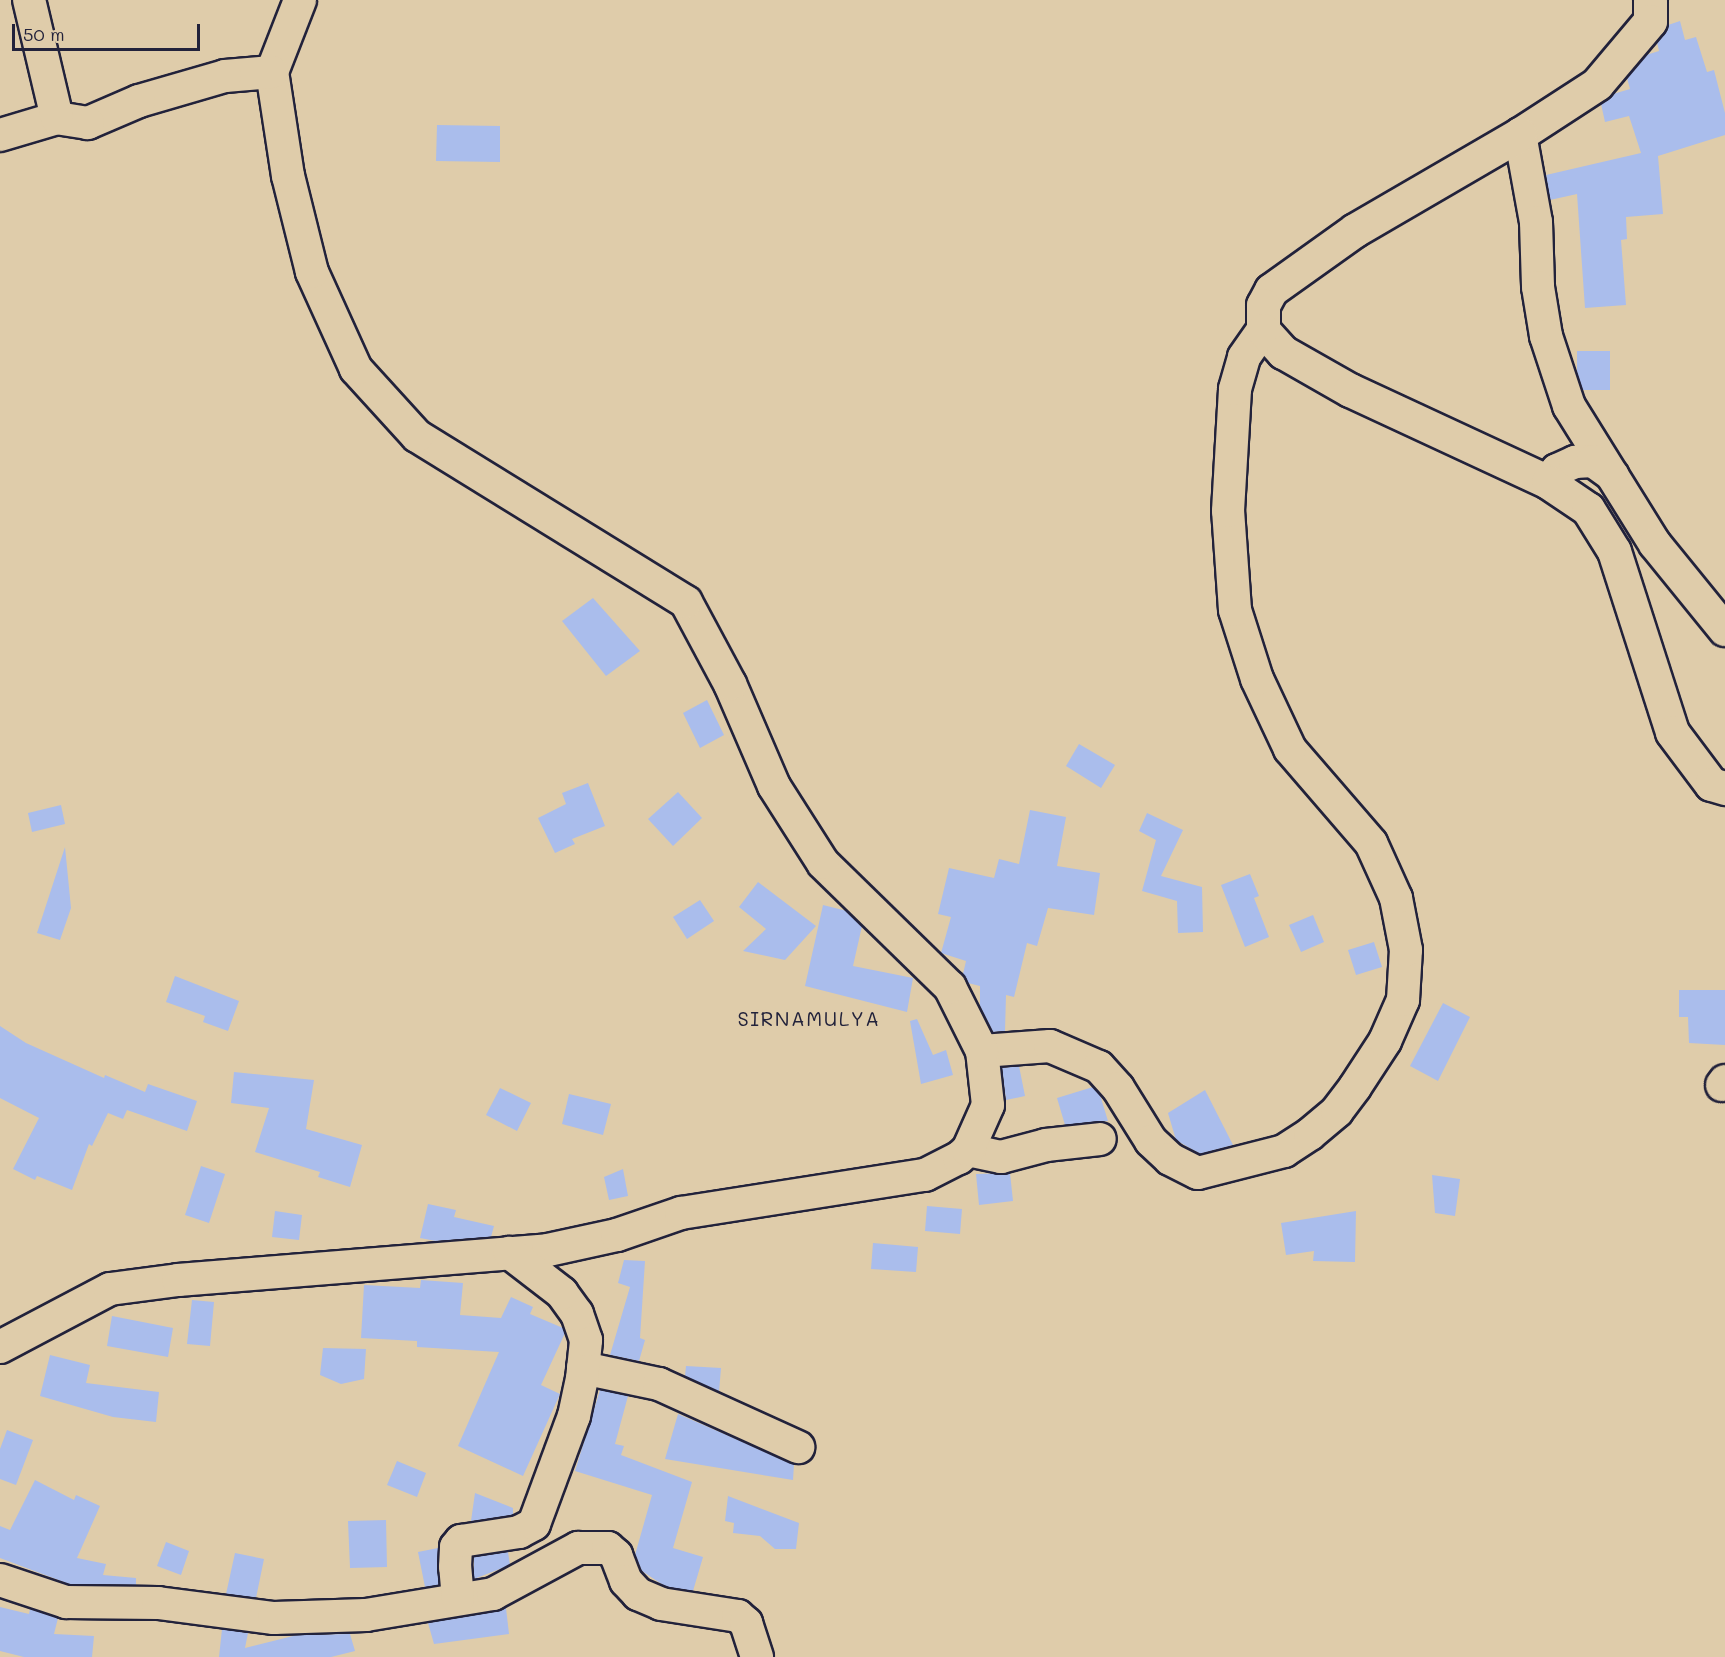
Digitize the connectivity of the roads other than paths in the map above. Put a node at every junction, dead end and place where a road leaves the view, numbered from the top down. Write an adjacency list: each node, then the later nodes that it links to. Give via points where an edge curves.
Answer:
1 (29, 0): 5 (street)
2 (300, 0): 4 (street)
3 (1650, 0): 6 (main road, via 1650,21 1604,77)
4 (272, 72): 5 (street, via 225,76 139,101 88,123); 13 (street, via 288,176 312,272 356,369 417,436 686,602 730,684 774,786 823,863 950,987)
5 (57, 118): 7 (street)
6 (1520, 134): 8 (main road, via 1355,230 1271,290 1263,305); 9 (street, via 1536,222 1538,287 1546,336 1569,406)
7 (0, 135)
8 (1263, 330): 10 (main road, via 1283,352 1350,390); 13 (street, via 1244,357 1235,389 1228,511 1235,610 1257,679 1290,749 1371,843 1396,898 1406,950 1403,1000 1385,1041 1355,1087 1337,1111 1311,1134 1284,1151 1198,1173 1170,1159 1151,1141 1118,1088 1099,1067 1050,1046)
9 (1612, 475): 10 (street, via 1593,461 1575,462 1557,470); 11 (street, via 1656,544)
10 (1548, 482): 12 (main road, via 1588,509 1614,551 1672,732 1711,784)
11 (1725, 630)
12 (1725, 788)
13 (982, 1051): 15 (street, via 988,1105)
14 (1100, 1139): 15 (street, via 1046,1144 1002,1157)
15 (968, 1150): 16 (street, via 924,1175 681,1214 617,1235 548,1250)
16 (510, 1253): 17 (street, via 178,1280 110,1290); 18 (street, via 562,1293 577,1314 586,1340)
17 (0, 1347)
18 (583, 1368): 19 (street, via 659,1384); 21 (street, via 574,1416 540,1513 529,1530 461,1541 456,1557)
19 (798, 1447)
20 (0, 1580): 21 (street, via 66,1602 158,1603 274,1618 366,1616)
21 (458, 1599): 22 (street, via 493,1594 579,1548 608,1548 638,1594 661,1604 738,1616 746,1623)
22 (757, 1657)

